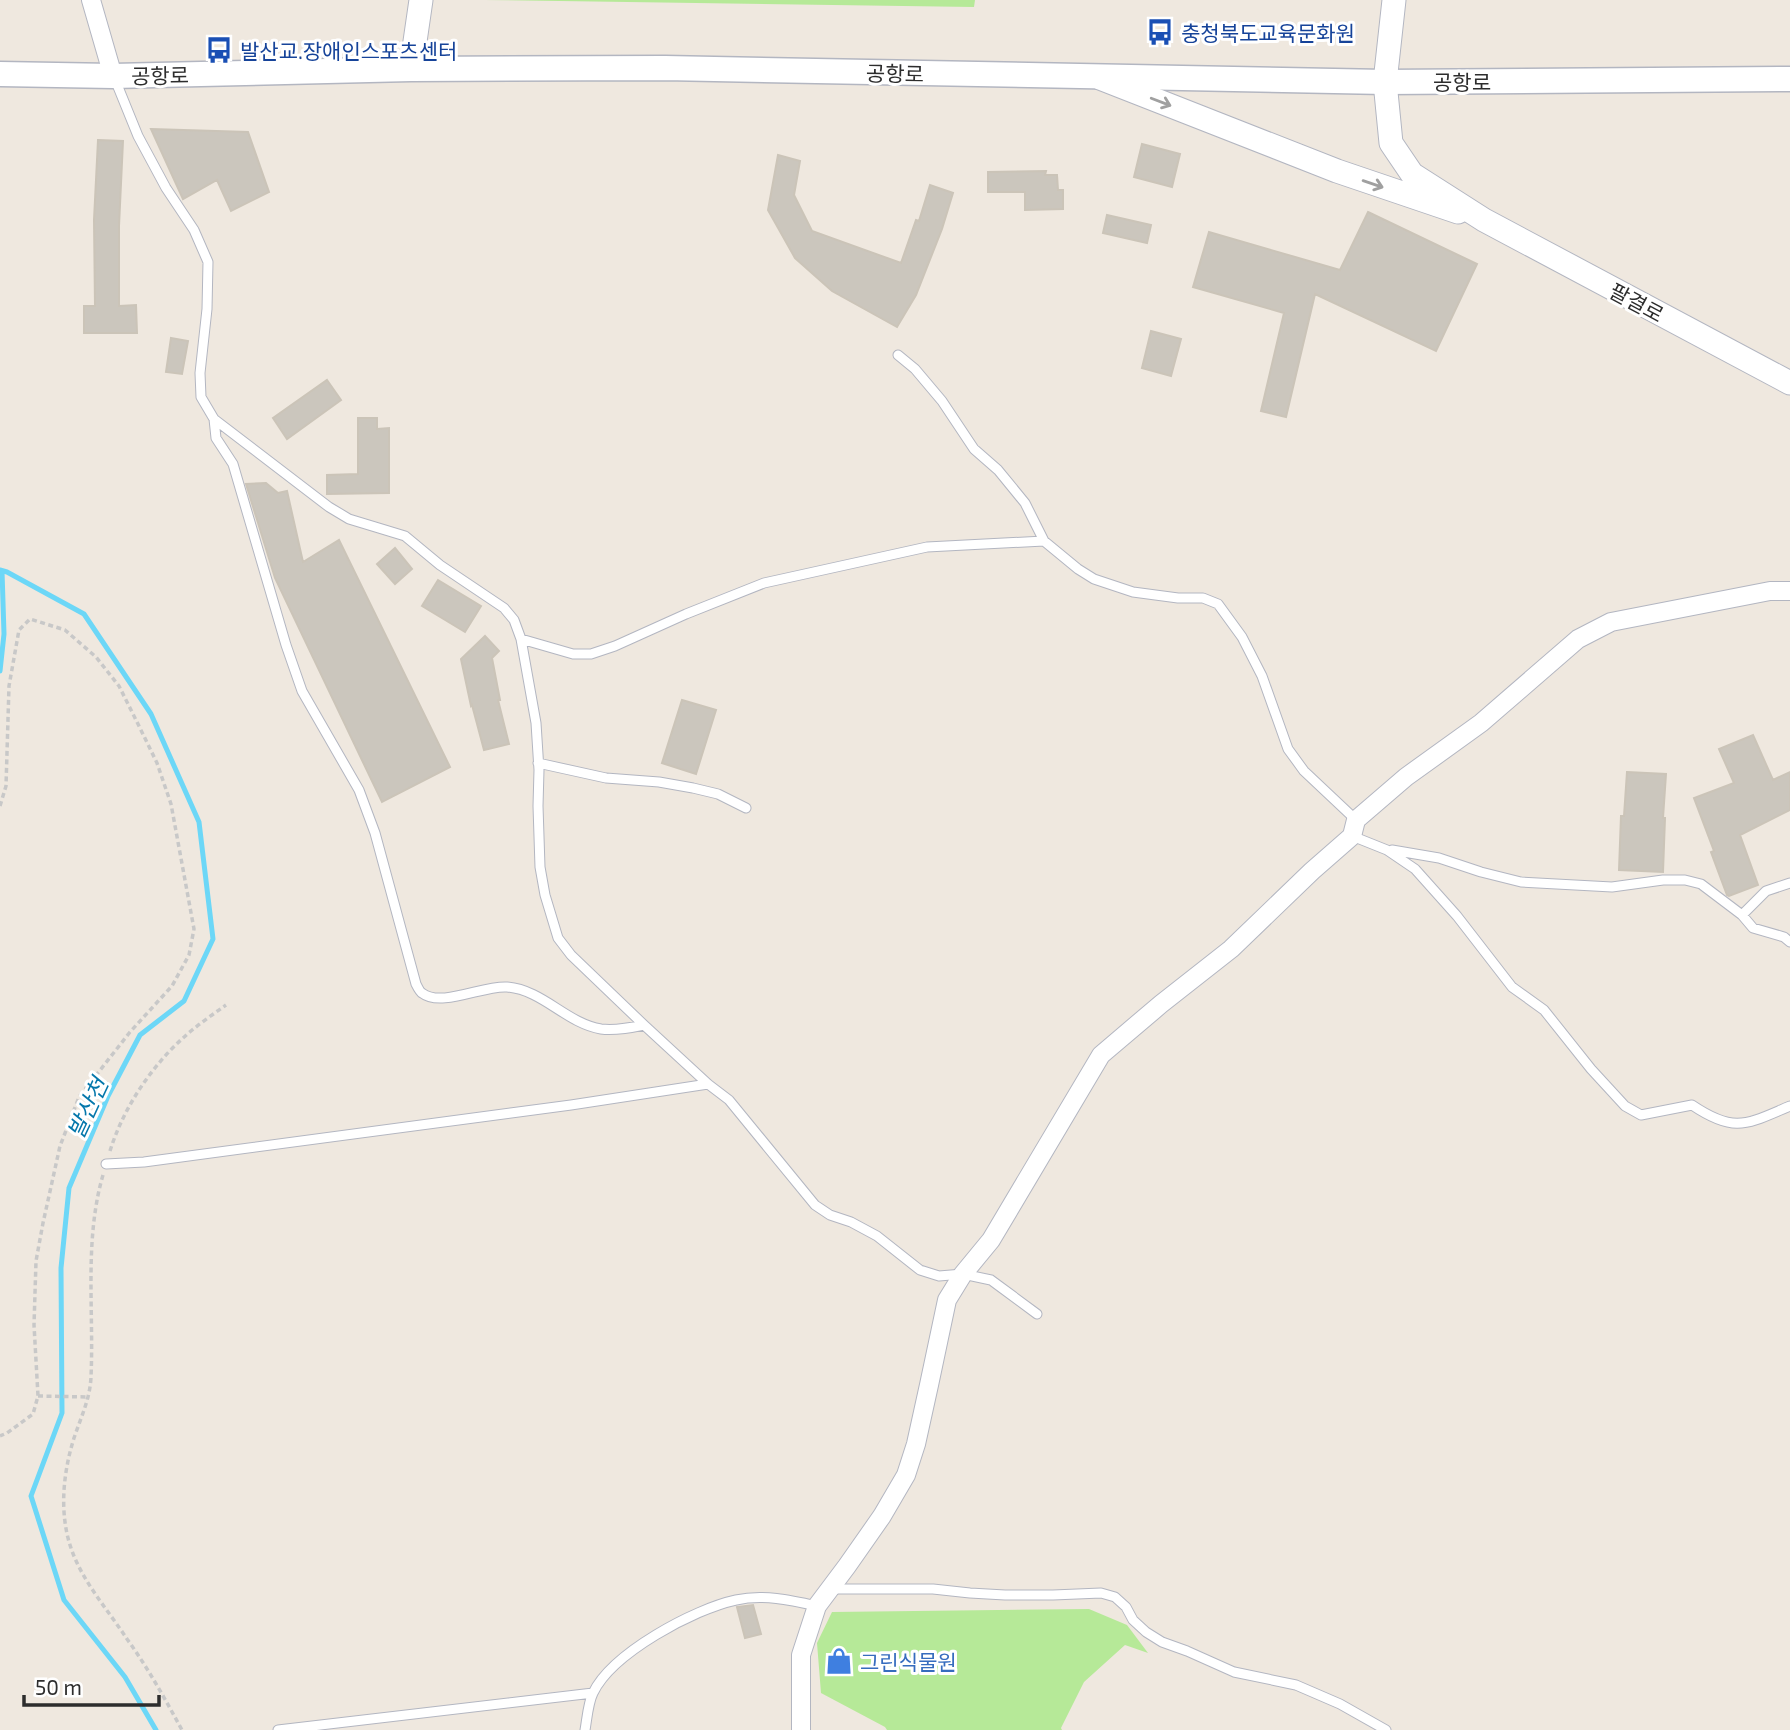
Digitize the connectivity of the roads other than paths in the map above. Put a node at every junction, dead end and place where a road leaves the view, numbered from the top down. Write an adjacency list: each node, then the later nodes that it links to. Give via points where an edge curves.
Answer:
1 (91, 0): 6 (street)
2 (421, 0): 4 (street)
3 (1395, 0): 9 (street)
4 (411, 69): 6 (main road, 공항로); 7 (main road, 공항로, via 665,68)
5 (0, 74): 6 (main road, 공항로)
6 (113, 76): 13 (lane, via 138,136 208,262 200,373 201,397)
7 (1097, 77): 9 (main road, 공항로); 10 (street, one-way to 10, via 1337,171)
8 (1790, 79): 9 (main road, 공항로)
9 (1385, 82): 10 (street, via 1391,143 1412,174)
10 (1484, 220): 12 (street, 팔결로)
11 (898, 355): 14 (lane, via 915,369 974,449 1025,503)
12 (1790, 383)
13 (214, 419): 16 (lane, via 329,507 349,519 405,536 504,608); 24 (lane, via 216,438 233,464 302,691 359,790 375,833 421,992 435,998 506,987 528,991 601,1029)
14 (1045, 541): 16 (lane, via 927,547 764,583 591,654 573,654); 19 (lane, via 1094,579 1133,592 1203,598 1218,604 1242,636 1262,676 1288,749)
15 (1790, 592): 19 (street, via 1770,591 1611,622 1578,639 1481,723 1406,777)
16 (520, 639): 17 (lane, via 536,723)
17 (538, 764): 18 (lane, via 693,788); 24 (lane, via 540,867 558,938)
18 (746, 808)
19 (1354, 828): 20 (lane); 28 (street, via 1231,949 1101,1055 991,1240)
20 (1387, 849): 22 (lane, via 1439,858 1521,882 1612,887 1685,880 1701,884); 26 (lane, via 1415,869 1512,987 1544,1010 1625,1106 1641,1115 1692,1104 1728,1123 1748,1123)
21 (1790, 883): 22 (lane, via 1766,891)
22 (1742, 915): 23 (lane, via 1753,928)
23 (1790, 942)
24 (644, 1025): 25 (lane)
25 (708, 1084): 27 (lane); 28 (lane, via 729,1100 815,1205 877,1236 920,1270 939,1276)
26 (1790, 1106)
27 (106, 1164)
28 (963, 1274): 29 (lane, via 991,1280); 30 (street, via 947,1300 906,1475)
29 (1037, 1314)
30 (830, 1588): 31 (street); 36 (lane, via 1005,1595 1101,1593 1115,1597 1133,1620 1162,1642 1234,1672 1296,1685)
31 (817, 1606): 32 (lane, via 775,1598 737,1600 706,1610 637,1646); 35 (street, via 800,1655)
32 (593, 1693): 33 (lane); 34 (lane)
33 (278, 1730)
34 (585, 1730)
35 (801, 1730)
36 (1386, 1730)

